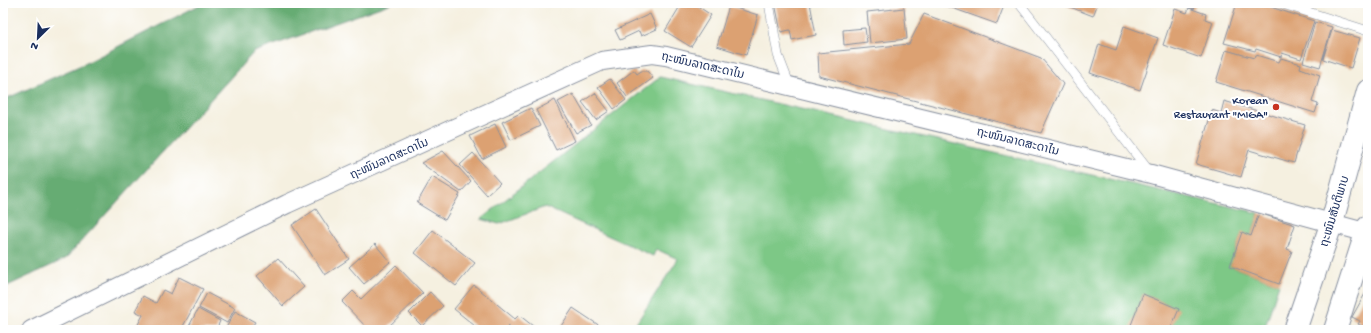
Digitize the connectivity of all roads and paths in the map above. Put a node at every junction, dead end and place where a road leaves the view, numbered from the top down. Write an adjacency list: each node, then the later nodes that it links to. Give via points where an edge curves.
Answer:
1 (769, 3): 5 (lane, via 778,55)
2 (1020, 3): 7 (lane)
3 (1280, 3): 4 (lane)
4 (1368, 31)
5 (790, 86): 7 (street, ຖະໜົນລາດສະດາໄນ); 10 (street, ຖະໜົນລາດສະດາໄນ, via 652,54 602,61 287,204)
6 (1368, 91): 8 (street, ຖະໜົນສັນຕິພາບ)
7 (1151, 174): 8 (street, ຖະໜົນລາດສະດາໄນ)
8 (1332, 222): 9 (street, ຖະໜົນລາດສະດາໄນ); 11 (street, ຖະໜົນສັນຕິພາບ)
9 (1368, 231): 12 (street)
10 (30, 330)
11 (1295, 330)
12 (1335, 330)

